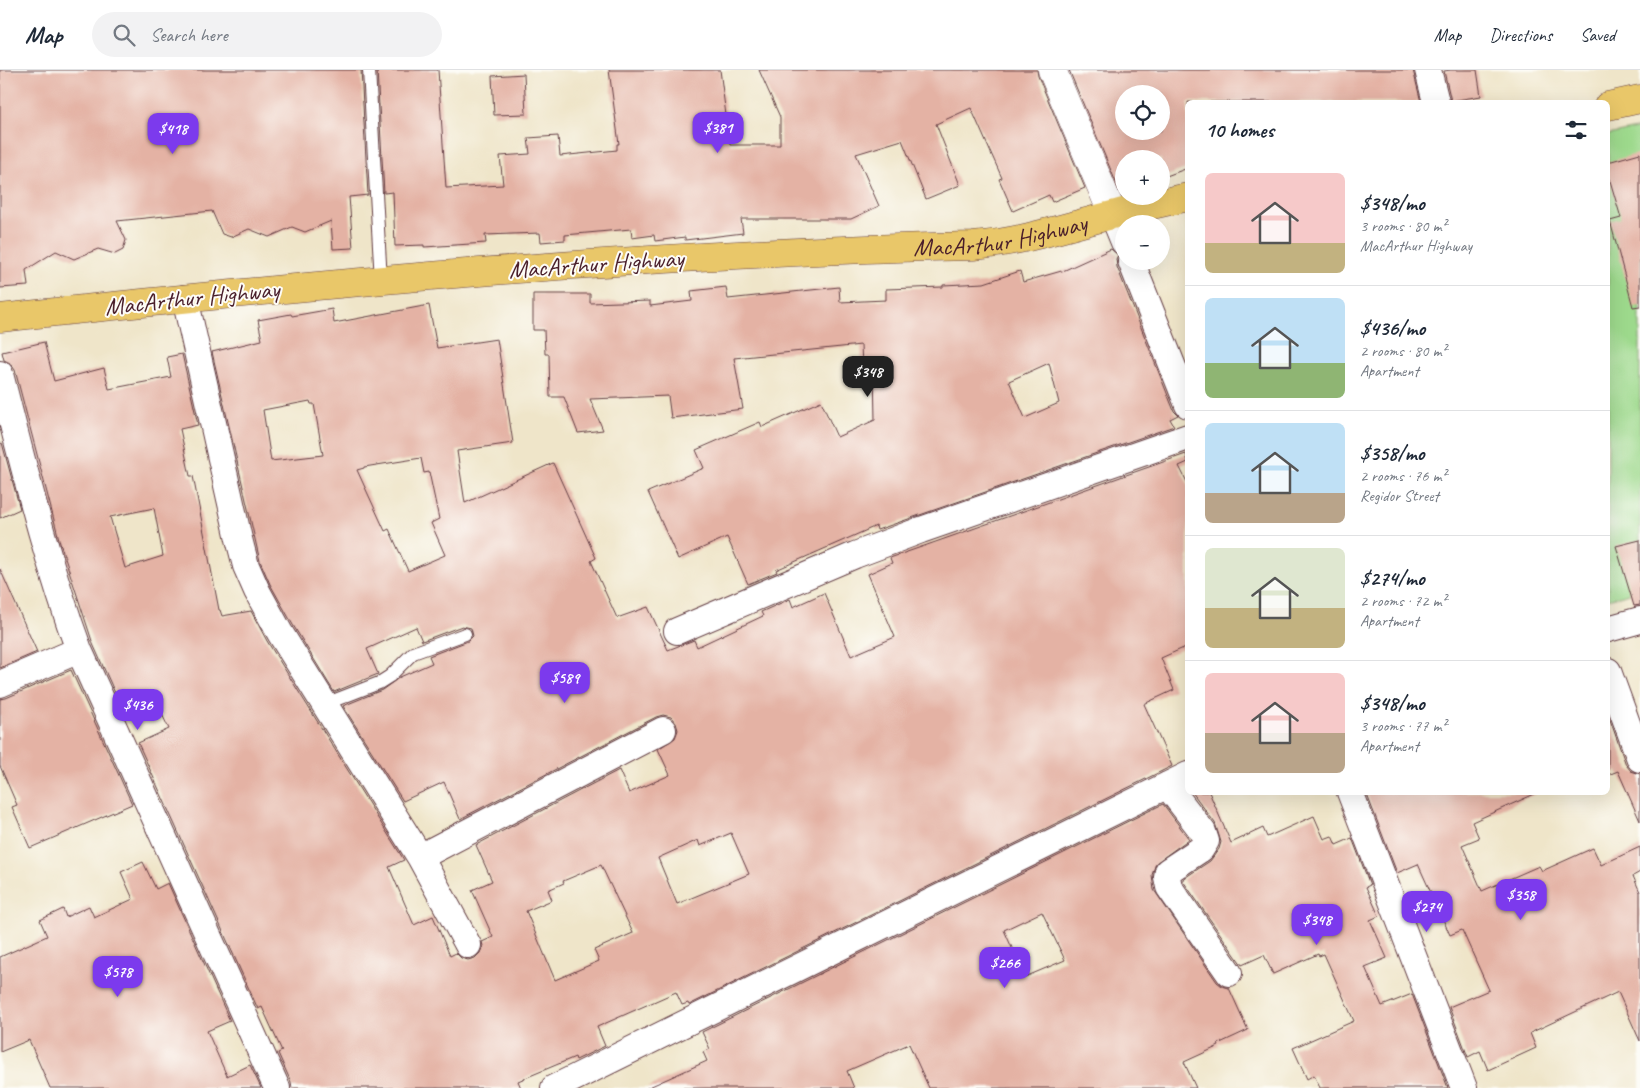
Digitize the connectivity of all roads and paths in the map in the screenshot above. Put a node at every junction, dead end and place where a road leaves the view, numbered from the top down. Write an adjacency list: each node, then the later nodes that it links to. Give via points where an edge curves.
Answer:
1 (369, 70): 11 (lane)
2 (1052, 70): 8 (street)
3 (1428, 70): 5 (street)
4 (1640, 99): 6 (highway)
5 (1436, 100)
6 (1610, 106)
7 (1185, 198): 8 (highway, MacArthur Highway)
8 (1113, 215): 9 (street); 11 (highway, MacArthur Highway, via 1034,236 973,246 648,259)
9 (1115, 220)
10 (1135, 270): 15 (street)
11 (381, 280): 12 (highway, MacArthur Highway)
12 (185, 298): 13 (highway, MacArthur Highway); 24 (street, via 246,566 280,633)
13 (0, 318)
14 (0, 374): 21 (street, via 48,559)
15 (1185, 397)
16 (1185, 438): 19 (street, via 920,530)
17 (1640, 620): 18 (street)
18 (1610, 628)
19 (677, 631)
20 (465, 634): 24 (lane, via 413,653 379,683)
21 (79, 650): 23 (street); 32 (street)
22 (1610, 676): 26 (street)
23 (0, 684)
24 (325, 704): 29 (street)
25 (663, 730): 29 (street)
26 (1640, 759)
27 (1177, 780): 31 (street, via 1206,841 1168,871 1169,887); 33 (street)
28 (1351, 795): 34 (street)
29 (420, 857): 30 (street)
30 (468, 945)
31 (1229, 973)
32 (277, 1088)
33 (554, 1088)
34 (1464, 1088)

